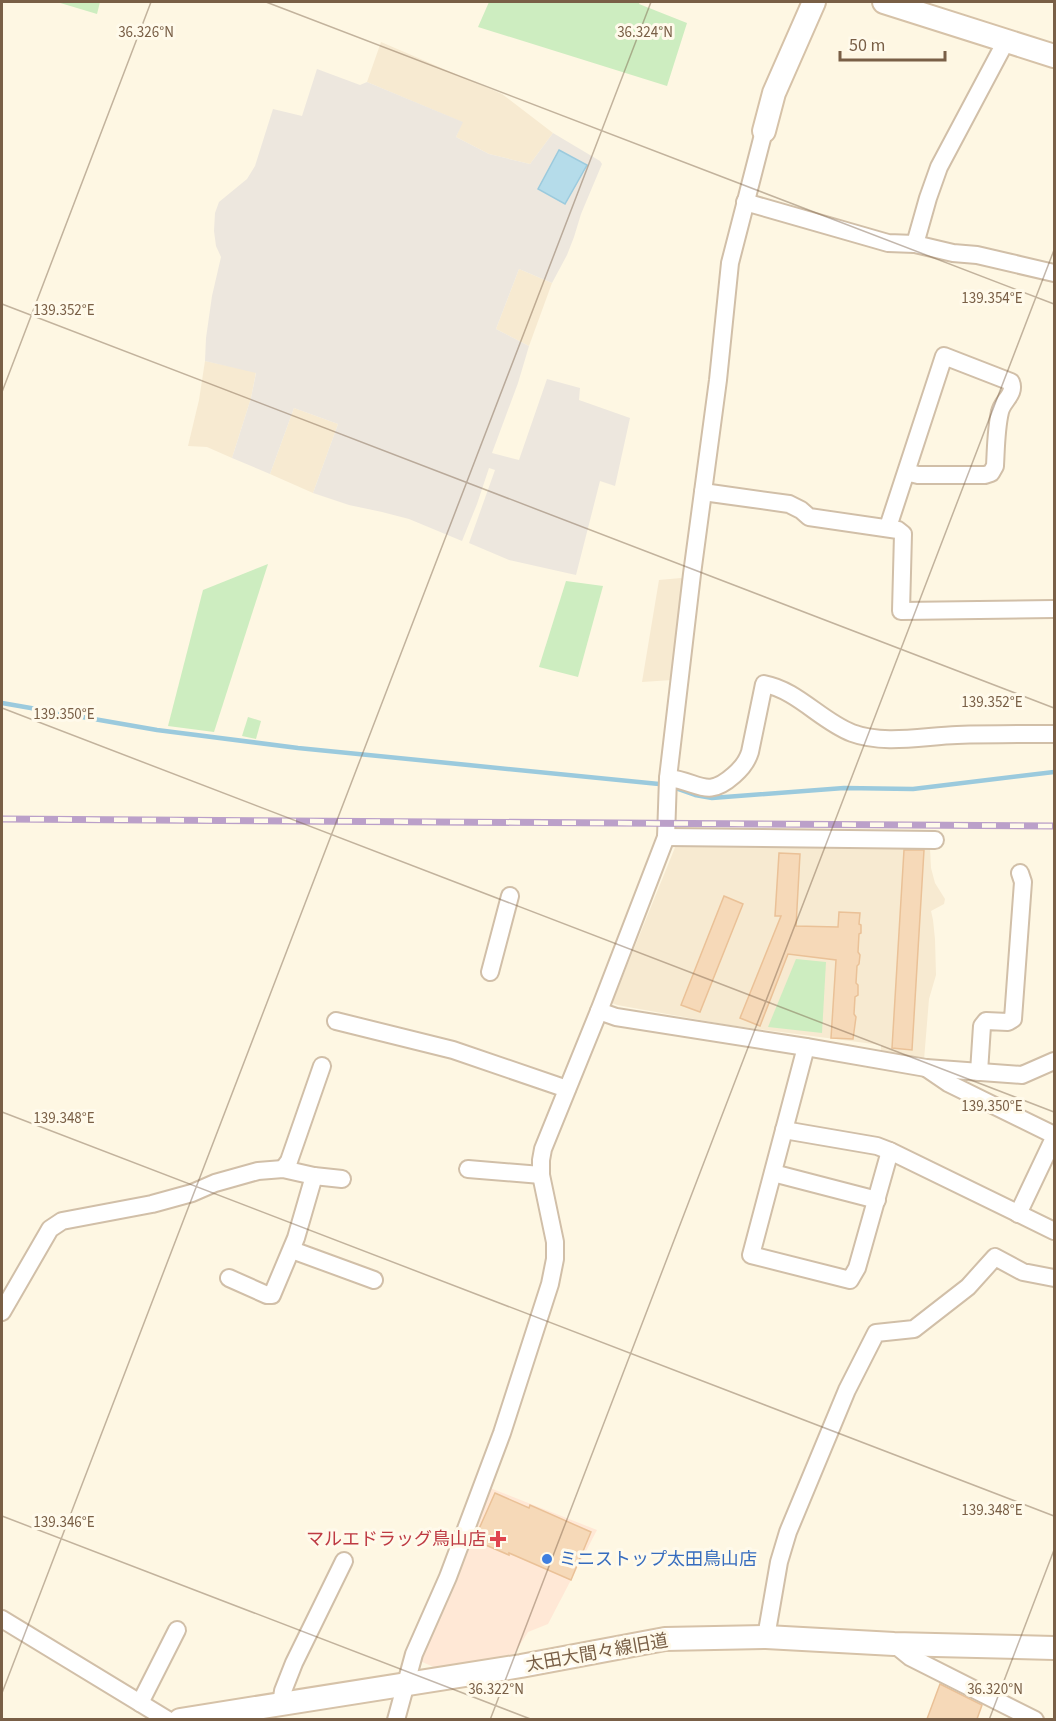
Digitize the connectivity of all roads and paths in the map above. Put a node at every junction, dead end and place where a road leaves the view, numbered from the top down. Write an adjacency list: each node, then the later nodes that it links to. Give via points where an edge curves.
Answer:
1 (814, 2): 5 (street, via 774,93)
2 (884, 2): 3 (street)
3 (1006, 40): 4 (street); 7 (street, via 936,175)
4 (1054, 56)
5 (764, 131): 6 (street)
6 (745, 202): 7 (street, via 888,243); 10 (street, via 730,263)
7 (915, 244): 8 (street)
8 (1054, 273)
9 (906, 471): 9 (street, via 944,356 1011,382 1012,392 1000,412 991,474 918,475); 11 (street)
10 (703, 492): 11 (street, via 789,504 809,517); 14 (street)
11 (888, 527): 12 (street, via 903,534 901,611)
12 (1054, 609)
13 (1054, 734): 14 (street, via 868,738 842,728 788,693 764,684 750,752 742,768 724,784 709,789)
14 (668, 778): 15 (street)
15 (666, 837): 16 (street); 20 (street)
16 (935, 840)
17 (1020, 873): 26 (street, via 1023,882 1013,1019 986,1021 982,1026)
18 (510, 896): 19 (street)
19 (490, 972)
20 (599, 1011): 22 (street); 27 (street)
21 (336, 1021): 27 (street, via 453,1050)
22 (806, 1047): 25 (street); 28 (street)
23 (1054, 1061): 26 (street, via 1022,1075)
24 (322, 1066): 31 (street)
25 (926, 1068): 26 (street); 29 (street)
26 (979, 1072)
27 (567, 1089): 34 (street, via 543,1149)
28 (784, 1130): 30 (street); 33 (street)
29 (1054, 1136): 38 (street)
30 (890, 1151): 37 (street); 38 (street)
31 (284, 1168): 35 (street); 44 (street, via 258,1171 152,1204 62,1221 50,1229)
32 (468, 1169): 34 (street)
33 (773, 1173): 37 (street); 37 (street, via 751,1255 839,1278 850,1280 856,1268)
34 (542, 1175): 51 (street, via 555,1242 549,1284 502,1432)
35 (314, 1176): 36 (street); 40 (street)
36 (342, 1179)
37 (877, 1200)
38 (1018, 1214): 39 (street)
39 (1054, 1231)
40 (292, 1250): 41 (street, via 272,1295); 43 (street)
41 (229, 1278)
42 (1054, 1278): 48 (street, via 1023,1272 995,1257 968,1287 914,1329 876,1333 847,1390 788,1532)
43 (374, 1280)
44 (2, 1312)
45 (344, 1562): 53 (street, via 294,1663)
46 (2, 1619): 52 (street)
47 (177, 1630): 52 (street)
48 (766, 1637): 49 (street, 太田大間々線旧道); 51 (street, 太田大間々線旧道, via 666,1639)
49 (894, 1644): 50 (street, 太田大間々線旧道); 57 (street, via 910,1657)
50 (1054, 1648)
51 (405, 1683): 53 (street, 太田大間々線旧道); 56 (street)
52 (140, 1703): 54 (street)
53 (281, 1704): 55 (street, 太田大間々線旧道)
54 (168, 1719)
55 (180, 1719)
56 (396, 1719)
57 (1035, 1719)

